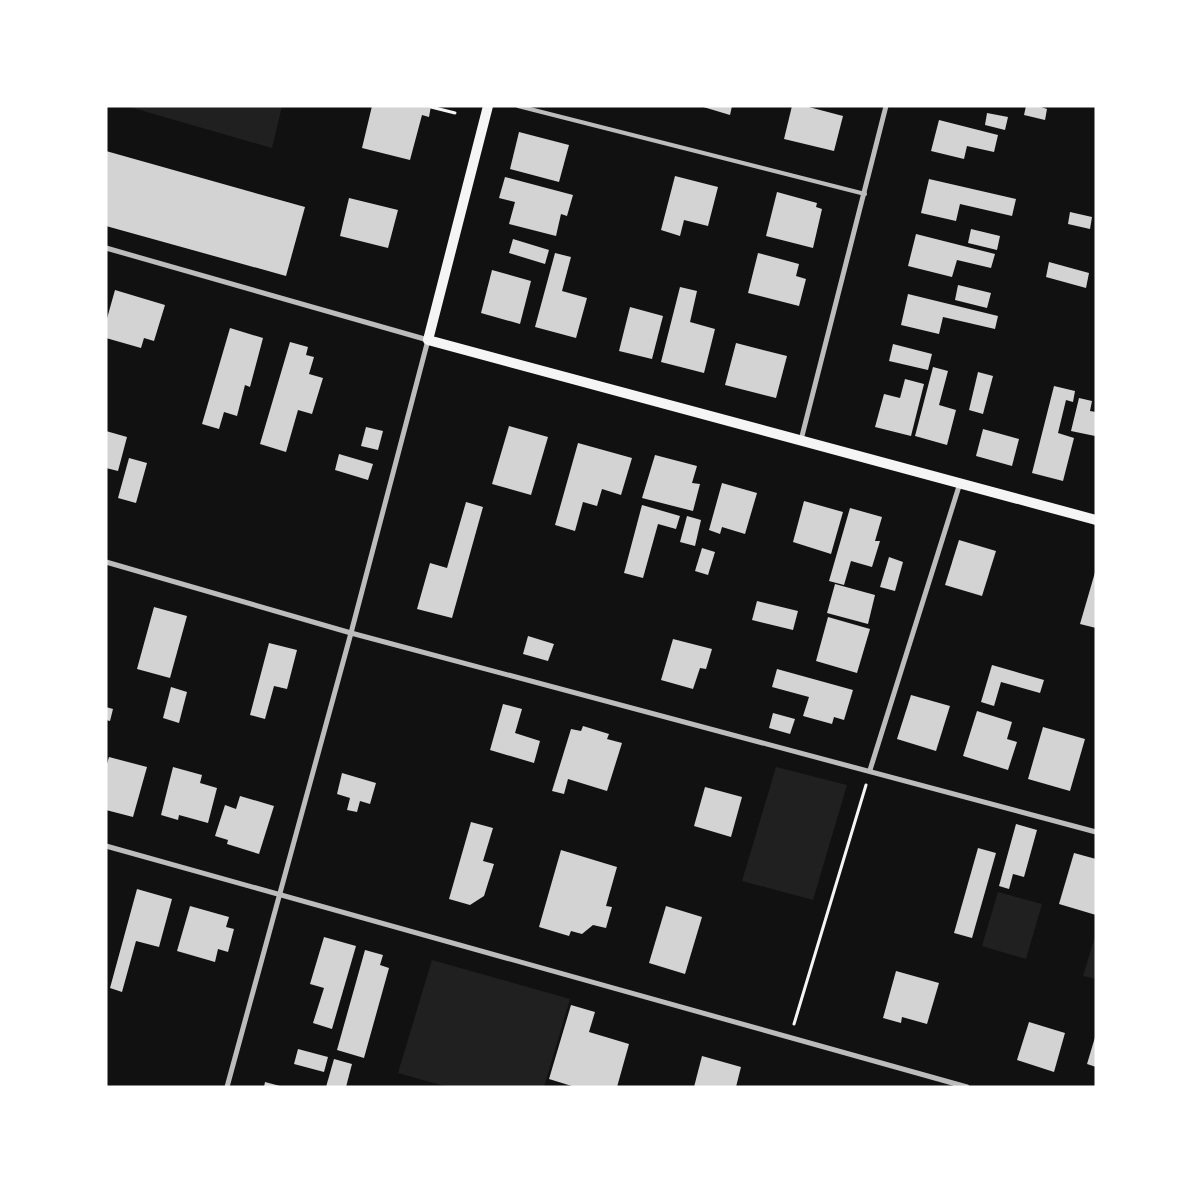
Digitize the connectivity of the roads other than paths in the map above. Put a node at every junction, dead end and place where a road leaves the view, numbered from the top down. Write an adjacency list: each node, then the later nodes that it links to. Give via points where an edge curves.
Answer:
1 (488, 106): 6 (main road)
2 (518, 106): 4 (lane)
3 (886, 106): 4 (street)
4 (864, 194): 7 (street)
5 (106, 248): 6 (street)
6 (428, 340): 7 (main road); 11 (street)
7 (801, 440): 8 (main road)
8 (960, 483): 9 (main road); 12 (street)
9 (1096, 520)
10 (106, 562): 11 (street)
11 (351, 633): 12 (street); 15 (street)
12 (870, 770): 13 (street)
13 (1096, 832)
14 (106, 846): 15 (street)
15 (279, 896): 16 (street); 17 (street)
16 (227, 1087)
17 (967, 1087)

